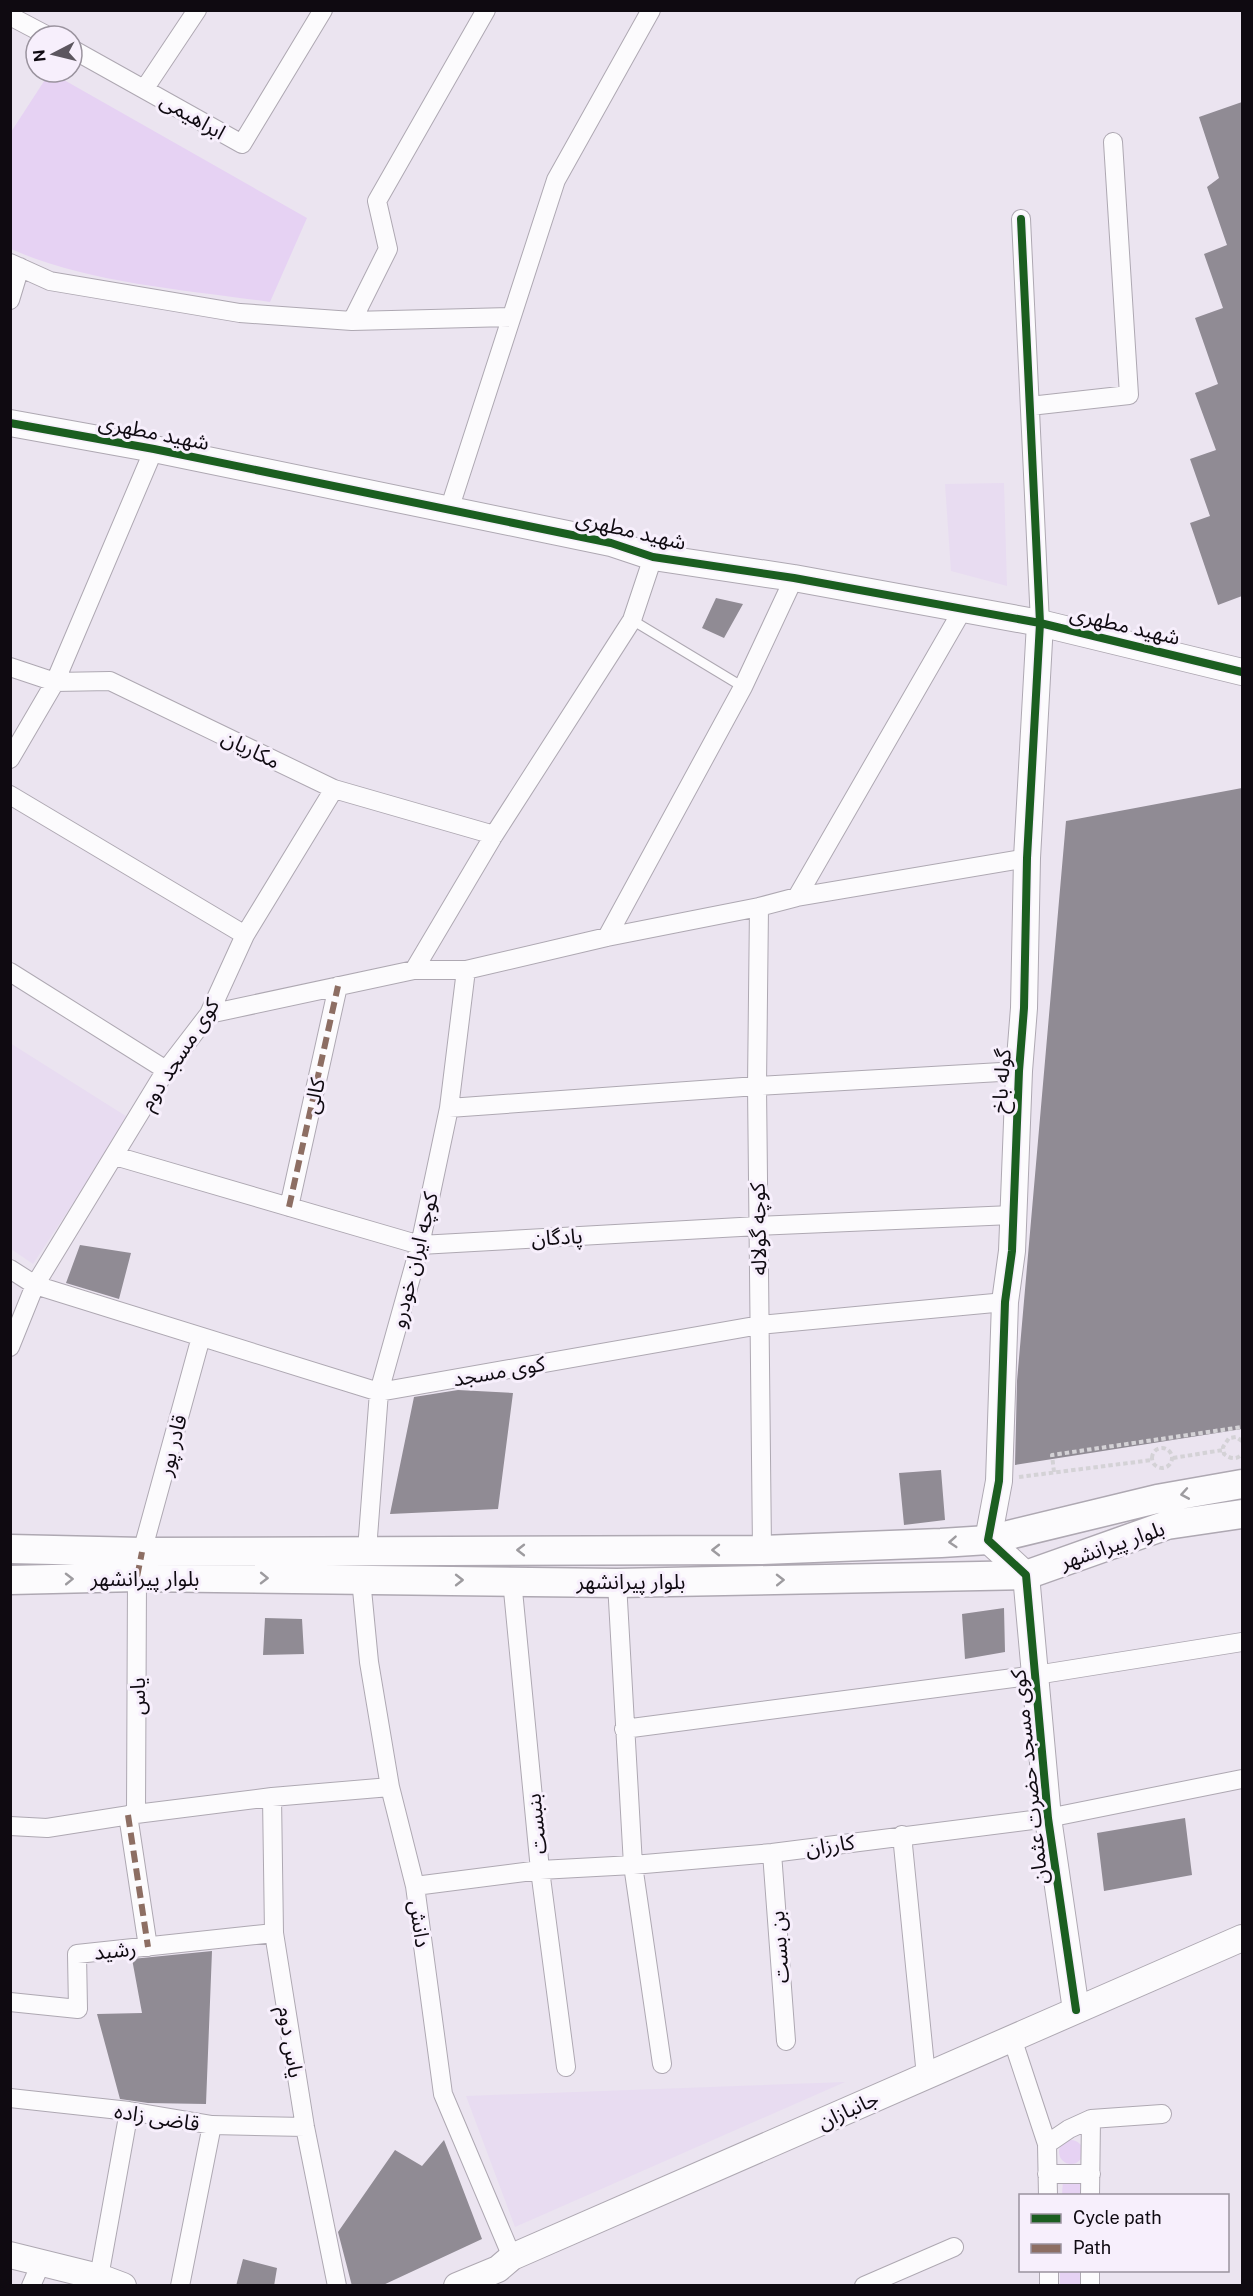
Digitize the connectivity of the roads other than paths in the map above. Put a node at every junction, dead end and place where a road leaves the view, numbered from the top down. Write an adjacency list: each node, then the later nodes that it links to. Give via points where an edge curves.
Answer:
1 (197, 10): 8 (street, ابراهیمی)
2 (323, 10): 8 (street, ابراهیمی, via 242,144)
3 (486, 10): 14 (street, via 377,201 388,249)
4 (651, 10): 13 (street, via 556,180)
5 (14, 15): 6 (street)
6 (29, 24)
7 (84, 55): 8 (street, ابراهیمی)
8 (146, 88)
9 (1113, 142): 15 (street, via 1129,395)
10 (1021, 219): 15 (street)
11 (15, 265): 12 (street); 14 (street, via 50,281 240,314)
12 (10, 300)
13 (510, 317): 14 (street); 18 (street)
14 (352, 321)
15 (1030, 406): 23 (street)
16 (10, 423): 17 (street, شهید مطهری)
17 (154, 449): 18 (street, شهید مطهری); 26 (street)
18 (449, 510): 19 (street, شهید مطهری, via 611,543)
19 (653, 557): 20 (street, شهید مطهری); 22 (street)
20 (794, 578): 21 (street, شهید مطهری); 27 (street)
21 (963, 609): 23 (street, شهید مطهری); 33 (street)
22 (632, 620): 27 (lane); 31 (street)
23 (1041, 623): 25 (street, شهید مطهری); 32 (street, گوله باخ)
24 (10, 667): 26 (street, مکاریان)
25 (1242, 672)
26 (55, 682): 28 (street); 29 (street, مکاریان, via 110,681)
27 (743, 687): 36 (street)
28 (10, 759)
29 (334, 789): 31 (street, مکاریان); 35 (street, کوی مسجد دوم)
30 (10, 795): 35 (street)
31 (494, 835): 37 (street)
32 (1027, 858): 33 (street); 43 (street, گوله باخ, via 1024,1008)
33 (797, 897): 34 (street)
34 (759, 907): 36 (street); 44 (street, کوچه گولاله)
35 (245, 935): 41 (street, کوی مسجد دوم)
36 (607, 937): 38 (street)
37 (414, 970): 38 (street); 40 (street)
38 (466, 970): 45 (street, کوچه ایران خودرو)
39 (10, 972): 42 (street)
40 (338, 986): 41 (street); 47 (street, کالی)
41 (209, 1014): 42 (street, کوی مسجد دوم)
42 (166, 1070): 46 (street, کوی مسجد دوم)
43 (1018, 1071): 44 (street); 48 (street, گوله باخ)
44 (757, 1086): 45 (street); 49 (street, کوچه گولاله)
45 (449, 1108): 50 (street, کوچه ایران خودرو)
46 (115, 1156): 47 (street, پادگان); 52 (street, کوی مسجد دوم)
47 (290, 1207): 50 (street, پادگان)
48 (1012, 1215): 49 (street, پادگان); 53 (street, گوله باخ)
49 (758, 1226): 50 (street, پادگان); 54 (street, کوچه گولاله)
50 (420, 1245): 57 (street, کوچه ایران خودرو)
51 (10, 1269): 52 (street, کوی مسجد)
52 (34, 1285): 55 (street, کوی مسجد); 56 (street, کوی مسجد دوم)
53 (1005, 1302): 54 (street, کوی مسجد); 60 (street, گوله باخ, via 999,1481)
54 (760, 1325): 57 (street, کوی مسجد); 63 (street, کوچه گولاله)
55 (201, 1337): 57 (street, کوی مسجد); 64 (street, قادر پور)
56 (10, 1347)
57 (379, 1392): 62 (street, کوچه ایران خودرو)
58 (1242, 1484): 60 (main road, بلوار پیرانشهر, one-way to 60, via 1157,1499)
59 (1242, 1514): 65 (main road, بلوار پیرانشهر, via 1167,1525)
60 (987, 1540): 63 (main road, بلوار پیرانشهر, one-way to 63); 65 (street)
61 (10, 1549): 64 (main road, بلوار پیرانشهر)
62 (367, 1550): 63 (main road, بلوار پیرانشهر, one-way to 62); 64 (main road, بلوار پیرانشهر)
63 (762, 1550)
64 (140, 1565): 66 (main road, بلوار پیرانشهر, one-way to 66); 67 (main road, بلوار پیرانشهر, one-way to 64); 76 (street, یاس)
65 (1026, 1575): 69 (main road, بلوار پیرانشهر, one-way to 65); 71 (street, کوی مسجد حضرت عثمان)
66 (361, 1579): 68 (main road, بلوار پیرانشهر, one-way to 68); 74 (street, دانش, via 369,1662)
67 (10, 1580)
68 (512, 1580): 69 (main road, بلوار پیرانشهر); 82 (street, بنبست)
69 (617, 1583): 72 (street)
70 (1242, 1642): 71 (street)
71 (1036, 1675): 72 (street); 77 (street, کوی مسجد حضرت عثمان)
72 (624, 1729): 81 (street)
73 (1242, 1779): 77 (street, کارزان)
74 (390, 1787): 75 (street); 83 (street, دانش)
75 (272, 1797): 76 (street); 84 (street, یاس دوم)
76 (132, 1815): 78 (street, via 47,1828); 86 (street, یاس)
77 (1048, 1818): 79 (street, کارزان); 88 (street, کوی مسجد حضرت عثمان)
78 (10, 1826)
79 (902, 1835): 80 (street, کارزان); 93 (street)
80 (772, 1853): 81 (street, کارزان); 90 (street, بن بست)
81 (633, 1865): 82 (street, کارزان); 91 (street)
82 (540, 1870): 83 (street, کارزان); 92 (street, بنبست)
83 (415, 1886): 107 (street, دانش, via 443,2094)
84 (274, 1933): 86 (street, رشید); 99 (street, یاس دوم)
85 (1242, 1938): 88 (street, جانبازان)
86 (148, 1947): 87 (street, رشید, via 77,1954 78,2009)
87 (10, 2002)
88 (1076, 2010): 89 (street, جانبازان)
89 (1012, 2038): 93 (street, جانبازان); 100 (street)
90 (786, 2042)
91 (662, 2064)
92 (566, 2067)
93 (926, 2076): 107 (street, جانبازان)
94 (10, 2097): 95 (street, قاضی زاده)
95 (129, 2111): 98 (street, قاضی زاده); 109 (street)
96 (1162, 2114): 97 (street)
97 (1091, 2119): 100 (street); 102 (street)
98 (212, 2125): 99 (street, قاضی زاده); 111 (street)
99 (304, 2127): 112 (street, یاس دوم)
100 (1047, 2144): 101 (street)
101 (1047, 2174): 102 (street); 103 (street)
102 (1091, 2174): 104 (street)
103 (1048, 2194)
104 (1090, 2194)
105 (954, 2247): 114 (street)
106 (10, 2256): 108 (street)
107 (512, 2258): 113 (street, جانبازان, via 498,2269)
108 (36, 2274): 109 (street)
109 (99, 2277): 110 (street)
110 (123, 2286)
111 (180, 2286)
112 (337, 2286)
113 (457, 2286)
114 (864, 2286)

